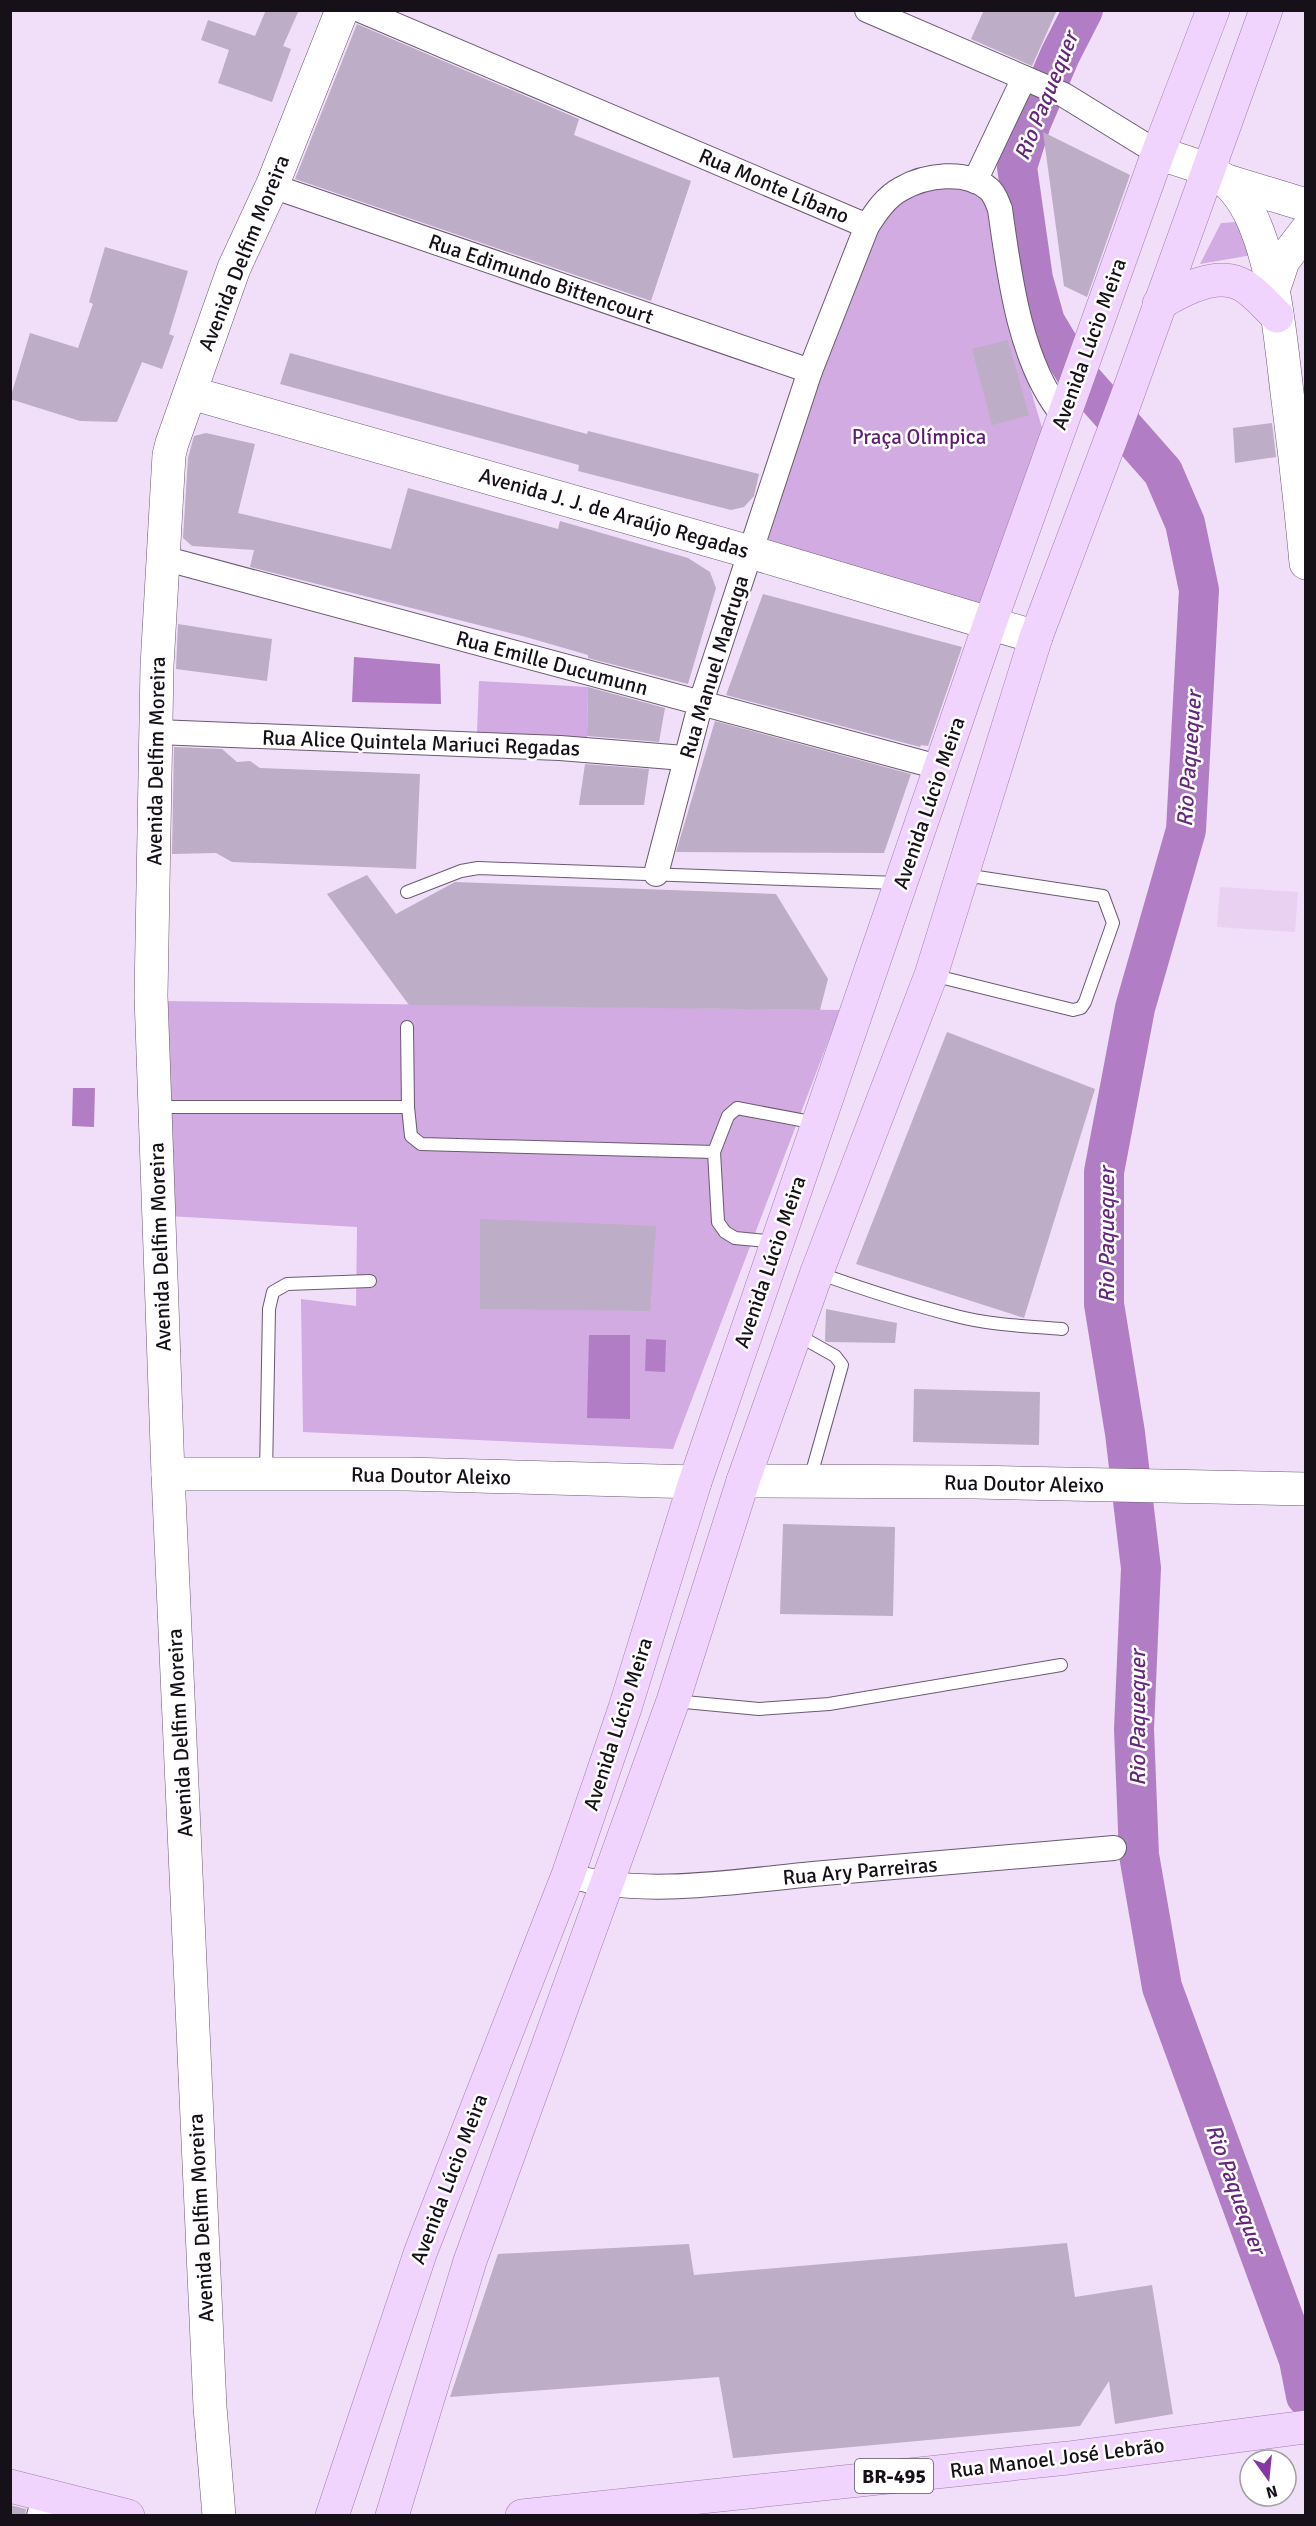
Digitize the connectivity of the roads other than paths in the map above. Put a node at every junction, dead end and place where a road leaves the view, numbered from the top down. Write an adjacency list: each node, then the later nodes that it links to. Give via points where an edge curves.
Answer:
1 (342, 10): 10 (main road, Avenida Delfim Moreira)
2 (360, 10): 12 (street, Rua Monte Líbano)
3 (867, 10): 6 (street)
4 (1213, 10): 7 (main road, Avenida Lúcio Meira)
5 (1266, 10): 8 (main road, Avenida Lúcio Meira)
6 (1028, 80): 7 (street, via 1064,95); 9 (street)
7 (1158, 153): 8 (main road); 18 (main road, Avenida Lúcio Meira)
8 (1217, 176): 11 (main road); 14 (main road, via 1237,193 1246,209 1261,245); 15 (main road, Avenida Lúcio Meira)
9 (975, 181): 12 (street, Rua Monte Líbano, via 947,176 900,189); 18 (street, via 989,189 1000,209 1014,293 1039,377)
10 (272, 186): 16 (street, Rua Edimundo Bittencourt); 17 (main road, Avenida Delfim Moreira, via 234,267)
11 (1305, 205)
12 (867, 226): 16 (street, Rua Manuel Madruga)
13 (1305, 231): 14 (main road, via 1283,261)
14 (1276, 302): 15 (main road, via 1237,282 1222,280 1194,287); 21 (main road)
15 (1160, 304): 23 (main road, Avenida Lúcio Meira)
16 (810, 371): 19 (street, Rua Manuel Madruga)
17 (191, 393): 19 (main road, Avenida J. J. de Araújo Regadas); 20 (main road, Avenida Delfim Moreira, via 169,455)
18 (1067, 406): 22 (main road, Avenida Lúcio Meira)
19 (750, 552): 22 (main road, Avenida J. J. de Araújo Regadas); 24 (street, Rua Manuel Madruga)
20 (163, 558): 24 (street, Rua Emille Ducumunn); 25 (main road, Avenida Delfim Moreira)
21 (1305, 563)
22 (990, 623): 23 (main road, Avenida J. J. de Araújo Regadas); 27 (main road, Avenida Lúcio Meira)
23 (1036, 637): 29 (main road, Avenida Lúcio Meira)
24 (700, 702): 26 (street, Rua Manuel Madruga); 27 (street, Rua Emille Ducumunn)
25 (157, 732): 26 (street, Rua Alice Quintela Mariuci Regadas, via 560,748); 34 (main road, Avenida Delfim Moreira, via 151,996)
26 (684, 758): 28 (street, Rua Manuel Madruga)
27 (942, 768): 30 (main road, Avenida Lúcio Meira)
28 (656, 874): 30 (lane); 31 (lane, via 478,868)
29 (964, 875): 32 (main road, Avenida Lúcio Meira); 32 (lane, via 1103,896 1113,923 1085,1002 1073,1010)
30 (902, 883): 36 (main road, Avenida Lúcio Meira)
31 (408, 892)
32 (931, 975): 39 (main road, Avenida Lúcio Meira)
33 (406, 1027): 35 (lane)
34 (155, 1107): 35 (lane); 43 (main road, Avenida Delfim Moreira)
35 (408, 1107): 37 (lane, via 411,1136 421,1144)
36 (818, 1123): 37 (lane, via 737,1108 728,1116); 38 (main road, Avenida Lúcio Meira)
37 (714, 1152): 38 (lane, via 718,1222 725,1232 735,1238)
38 (777, 1242): 47 (main road, Avenida Lúcio Meira)
39 (817, 1272): 41 (lane, via 956,1316); 42 (main road, Avenida Lúcio Meira)
40 (370, 1281): 44 (lane, via 287,1284 273,1292 269,1309)
41 (1062, 1329)
42 (795, 1334): 45 (main road, Avenida Lúcio Meira); 46 (lane, via 835,1356 842,1365)
43 (168, 1473): 44 (main road, Rua Doutor Aleixo); 61 (main road, Avenida Delfim Moreira, via 209,2396)
44 (266, 1475): 47 (main road, Rua Doutor Aleixo, via 406,1474)
45 (743, 1481): 46 (main road, Rua Doutor Aleixo); 50 (main road, Avenida Lúcio Meira)
46 (809, 1481): 48 (main road, Rua Doutor Aleixo)
47 (695, 1482): 52 (main road, Avenida Lúcio Meira)
48 (1305, 1489)
49 (1061, 1665): 50 (lane, via 829,1704 759,1709)
50 (673, 1701): 53 (main road, Avenida Lúcio Meira)
51 (1114, 1848): 53 (street, Rua Ary Parreiras, via 731,1883)
52 (568, 1875): 53 (street, Rua Ary Parreiras); 54 (main road, Avenida Lúcio Meira)
53 (606, 1884): 55 (main road, Avenida Lúcio Meira)
54 (421, 2251): 55 (main road); 62 (main road, Avenida Lúcio Meira)
55 (470, 2261): 63 (main road, Avenida Lúcio Meira)
56 (1305, 2427): 59 (main road, Rua Manoel José Lebrão / BR-495)
57 (10, 2486): 58 (main road)
58 (42, 2505): 60 (main road)
59 (734, 2505): 64 (main road, Rua Manoel José Lebrão / BR-495)
60 (128, 2516)
61 (219, 2516)
62 (332, 2516)
63 (392, 2516)
64 (522, 2516)

